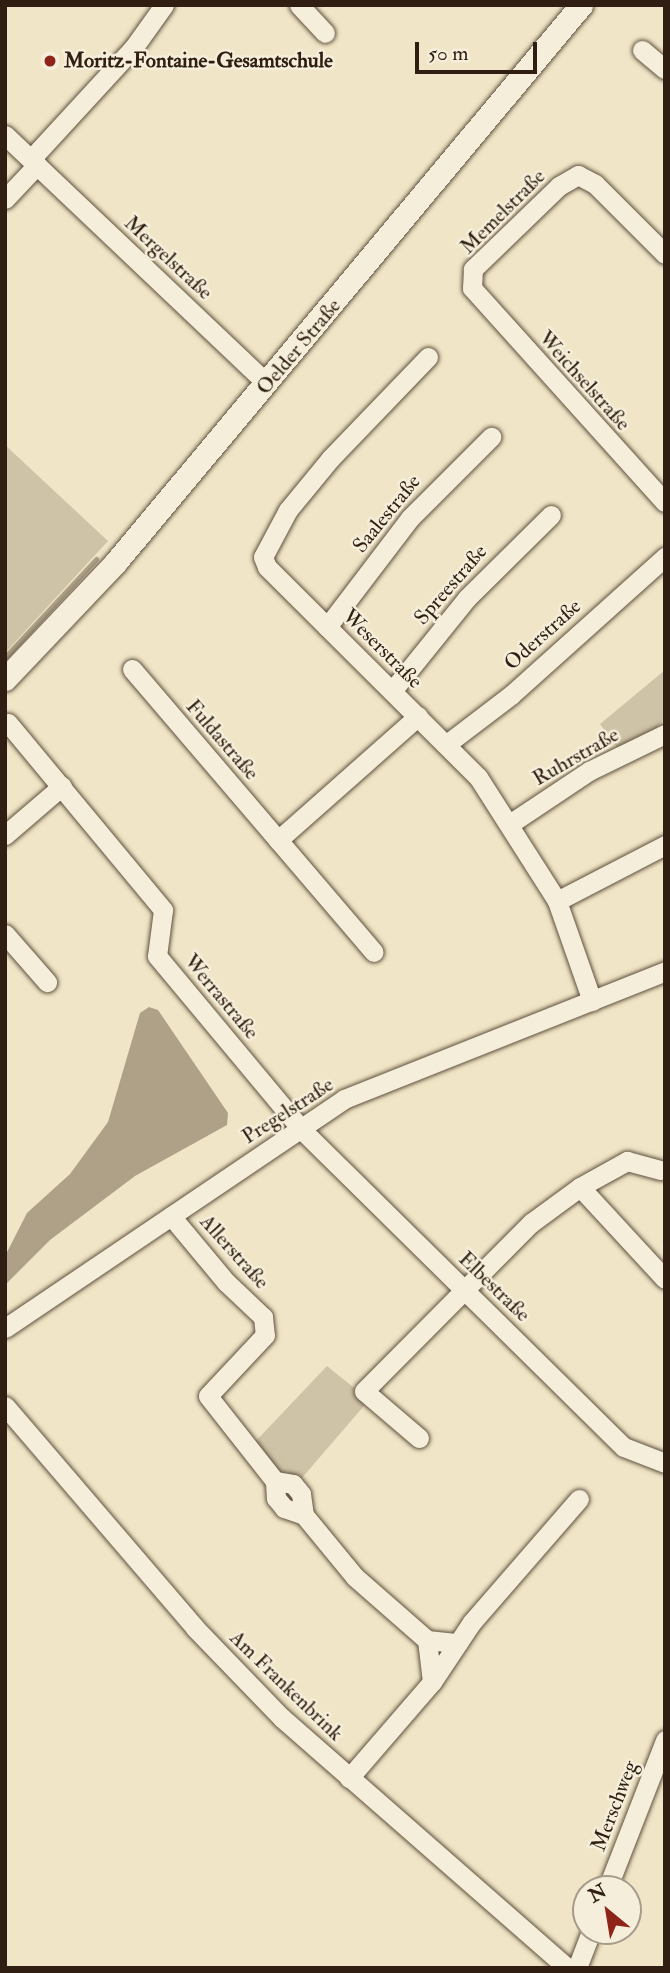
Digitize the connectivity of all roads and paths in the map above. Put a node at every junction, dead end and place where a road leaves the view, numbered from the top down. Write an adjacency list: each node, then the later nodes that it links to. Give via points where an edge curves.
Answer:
1 (164, 5): 8 (street, via 134,47)
2 (299, 5): 4 (street)
3 (581, 5): 13 (street, Oelder Straße)
4 (325, 33)
5 (642, 50): 6 (street)
6 (665, 69)
7 (5, 135): 8 (street, Mergelstraße)
8 (34, 162): 9 (street); 13 (street, Mergelstraße)
9 (5, 199)
10 (665, 254): 11 (street, Memelstraße, via 595,184 578,175 559,186 473,269)
11 (472, 288): 15 (street, Weichselstraße)
12 (428, 357): 18 (street, Weserstraße, via 330,459 265,546 268,567)
13 (267, 384): 20 (street, Oelder Straße, via 115,563)
14 (491, 437): 18 (street, Saalestraße, via 410,518)
15 (665, 502)
16 (551, 515): 21 (street, Spreestraße, via 467,598)
17 (665, 557): 25 (street, Oderstraße, via 511,695)
18 (327, 627): 21 (street, Weserstraße)
19 (132, 669): 29 (street, Fuldastraße)
20 (5, 679)
21 (392, 691): 22 (street, Weserstraße)
22 (418, 716): 25 (street, Weserstraße); 29 (street)
23 (8, 723): 26 (street, Werrastraße)
24 (665, 734): 27 (street, Ruhrstraße, via 589,771)
25 (448, 743): 27 (street, Weserstraße)
26 (62, 786): 28 (street); 37 (street, Werrastraße, via 163,910 157,956)
27 (511, 823): 31 (street, Weserstraße)
28 (5, 835)
29 (278, 840): 33 (street, Fuldastraße)
30 (665, 845): 31 (street)
31 (557, 901): 36 (street, Weserstraße)
32 (5, 934): 35 (street)
33 (374, 953)
34 (665, 971): 36 (street, Pregelstraße)
35 (47, 982)
36 (592, 1001): 37 (street, Pregelstraße, via 344,1099)
37 (301, 1129): 40 (street, Pregelstraße); 42 (street, Elbestraße)
38 (661, 1170): 39 (street, via 627,1161)
39 (580, 1187): 41 (street); 42 (street, via 531,1223)
40 (171, 1216): 43 (street, Pregelstraße); 48 (street, Allerstraße, via 226,1282 264,1317 265,1335 208,1396 275,1481 293,1484 301,1494 304,1515 355,1577)
41 (665, 1279)
42 (464, 1290): 45 (street, via 364,1391); 46 (street, Elbestraße, via 624,1447)
43 (5, 1328)
44 (5, 1406): 52 (street, Am Frankenbrink, via 195,1628 282,1718)
45 (419, 1438)
46 (665, 1463)
47 (579, 1499): 49 (street)
48 (427, 1640): 49 (street); 50 (street)
49 (458, 1643): 50 (street)
50 (432, 1682): 52 (street)
51 (665, 1740): 53 (street, Merschweg)
52 (349, 1778): 55 (street, Am Frankenbrink)
53 (612, 1875)
54 (586, 1945): 56 (street)
55 (568, 1968)
56 (577, 1968)

